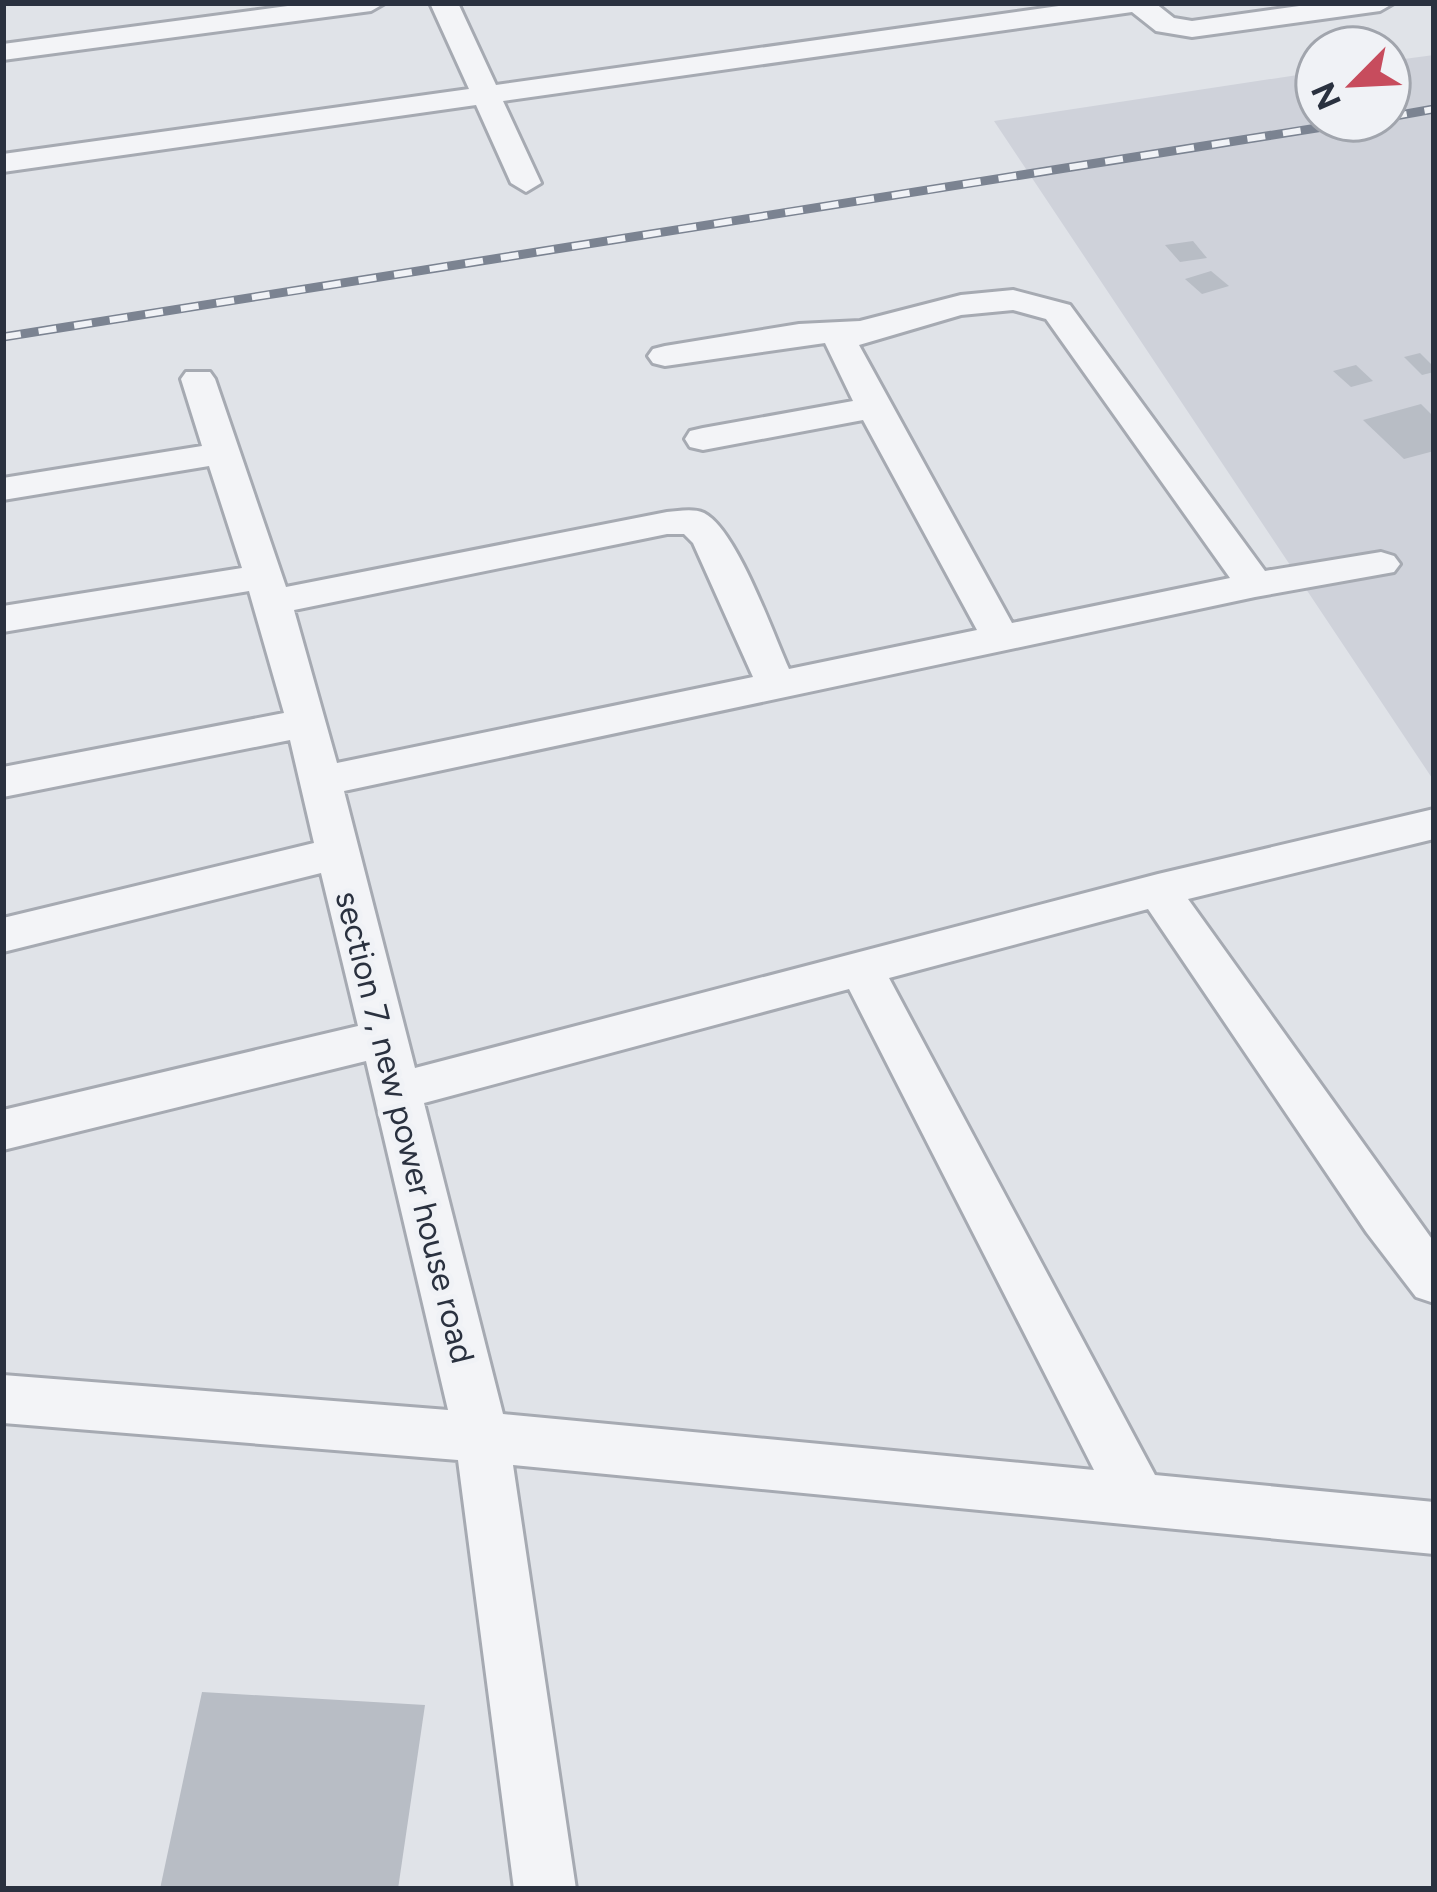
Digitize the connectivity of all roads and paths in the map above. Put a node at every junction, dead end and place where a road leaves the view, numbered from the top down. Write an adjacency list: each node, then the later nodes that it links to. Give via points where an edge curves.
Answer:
1 (371, 3): 5 (street)
2 (444, 3): 6 (street)
3 (1138, 3): 4 (street, via 1166,25 1192,29); 6 (street)
4 (1380, 3)
5 (3, 52)
6 (484, 95): 7 (street); 8 (street)
7 (3, 163)
8 (526, 183)
9 (860, 331): 10 (street); 12 (street, via 842,341 844,354); 17 (street, via 1007,297 1037,299 1058,312)
10 (664, 356)
11 (198, 379): 14 (street, section 7, new power house road)
12 (873, 408): 13 (street); 20 (street)
13 (703, 439)
14 (222, 453): 15 (street); 18 (street, section 7, new power house road)
15 (3, 489)
16 (1382, 564): 17 (street)
17 (1255, 585): 20 (street)
18 (268, 589): 19 (street); 21 (street, via 693,522 709,538); 22 (street, section 7, new power house road)
19 (3, 619)
20 (1001, 640): 21 (street)
21 (778, 688): 24 (street)
22 (306, 723): 23 (street); 24 (street, section 7, new power house road)
23 (3, 782)
24 (320, 782): 26 (street, section 7, new power house road)
25 (1434, 824): 27 (street)
26 (337, 853): 28 (street); 30 (street, section 7, new power house road)
27 (1158, 890): 29 (street); 33 (street)
28 (3, 935)
29 (861, 969): 31 (street); 36 (street)
30 (382, 1039): 31 (street, section 7, new power house road); 32 (street)
31 (395, 1092): 35 (street, section 7, new power house road)
32 (3, 1130)
33 (1434, 1281)
34 (3, 1400): 35 (street)
35 (482, 1437): 36 (street); 38 (street, section 7, new power house road)
36 (1140, 1502): 37 (street)
37 (1434, 1528)
38 (545, 1889)

